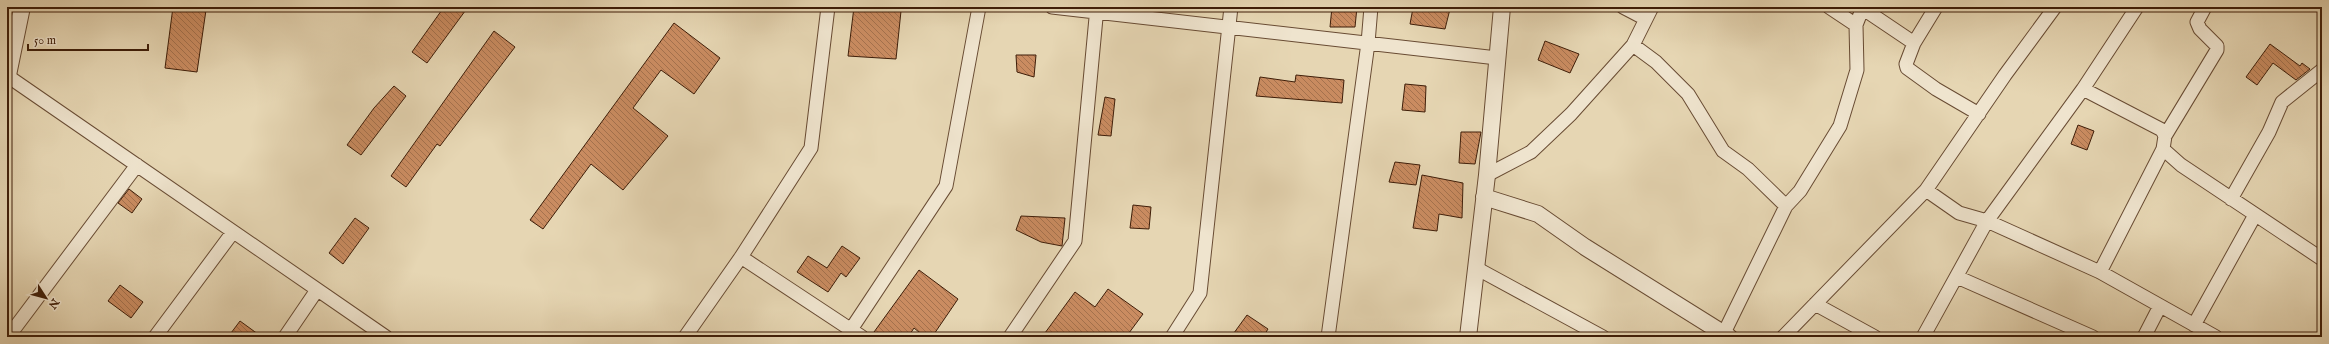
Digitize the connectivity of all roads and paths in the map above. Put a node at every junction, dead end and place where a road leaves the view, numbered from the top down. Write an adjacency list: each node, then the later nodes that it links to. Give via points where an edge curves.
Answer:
1 (22, 7): 24 (street)
2 (828, 7): 38 (street, via 812,148)
3 (979, 7): 48 (street, via 946,186)
4 (1052, 7): 15 (street)
5 (1231, 7): 18 (street)
6 (1371, 7): 19 (street)
7 (1502, 7): 22 (street)
8 (1623, 7): 16 (street)
9 (1829, 7): 17 (street)
10 (1862, 7): 17 (street); 20 (street)
11 (1936, 7): 20 (street)
12 (2055, 7): 26 (street)
13 (2137, 7): 25 (street)
14 (2205, 7): 27 (street, via 2197,22 2200,30 2217,46 2217,50)
15 (1097, 10): 18 (street); 56 (street, via 1075,241)
16 (1649, 13): 21 (street)
17 (1856, 25): 34 (street, via 1857,70 1840,126 1800,191)
18 (1229, 27): 19 (street); 57 (street, via 1200,293)
19 (1368, 43): 22 (street); 58 (street)
20 (1914, 43): 26 (street, via 1906,64 1907,68)
21 (1633, 46): 30 (street, via 1571,114 1531,152); 34 (street, via 1656,62 1688,94 1723,151 1748,169)
22 (1497, 58): 30 (street)
23 (2322, 70): 33 (street, via 2282,102 2269,132)
24 (8, 79): 29 (street)
25 (2083, 89): 27 (street, via 2162,130); 36 (street)
26 (1978, 114): 31 (street)
27 (2165, 136): 28 (street)
28 (2162, 149): 33 (street); 41 (street)
29 (137, 166): 37 (street); 50 (street)
30 (1487, 175): 32 (street)
31 (1926, 190): 36 (street, via 1959,213); 44 (street)
32 (1484, 197): 40 (street); 49 (street, via 1538,214)
33 (2231, 199): 35 (street)
34 (1786, 206): 49 (street)
35 (2255, 215): 39 (street); 46 (street)
36 (1988, 222): 41 (street); 42 (street)
37 (233, 232): 43 (street); 51 (street)
38 (741, 257): 48 (street); 54 (street)
39 (2322, 259)
40 (1476, 268): 59 (street); 60 (street)
41 (2100, 272): 45 (street)
42 (1956, 277): 63 (street); 64 (street)
43 (317, 290): 47 (street); 52 (street)
44 (1815, 304): 61 (street); 62 (street)
45 (2160, 306): 46 (street); 65 (street)
46 (2194, 325): 66 (street)
47 (371, 333): 53 (street)
48 (848, 333): 55 (street)
49 (1725, 336)
50 (8, 337)
51 (155, 337)
52 (285, 337)
53 (386, 337)
54 (685, 337)
55 (862, 337)
56 (1010, 337)
57 (1172, 337)
58 (1328, 337)
59 (1468, 337)
60 (1603, 337)
61 (1783, 337)
62 (1876, 337)
63 (1923, 337)
64 (2093, 337)
65 (2144, 337)
66 (2216, 337)

